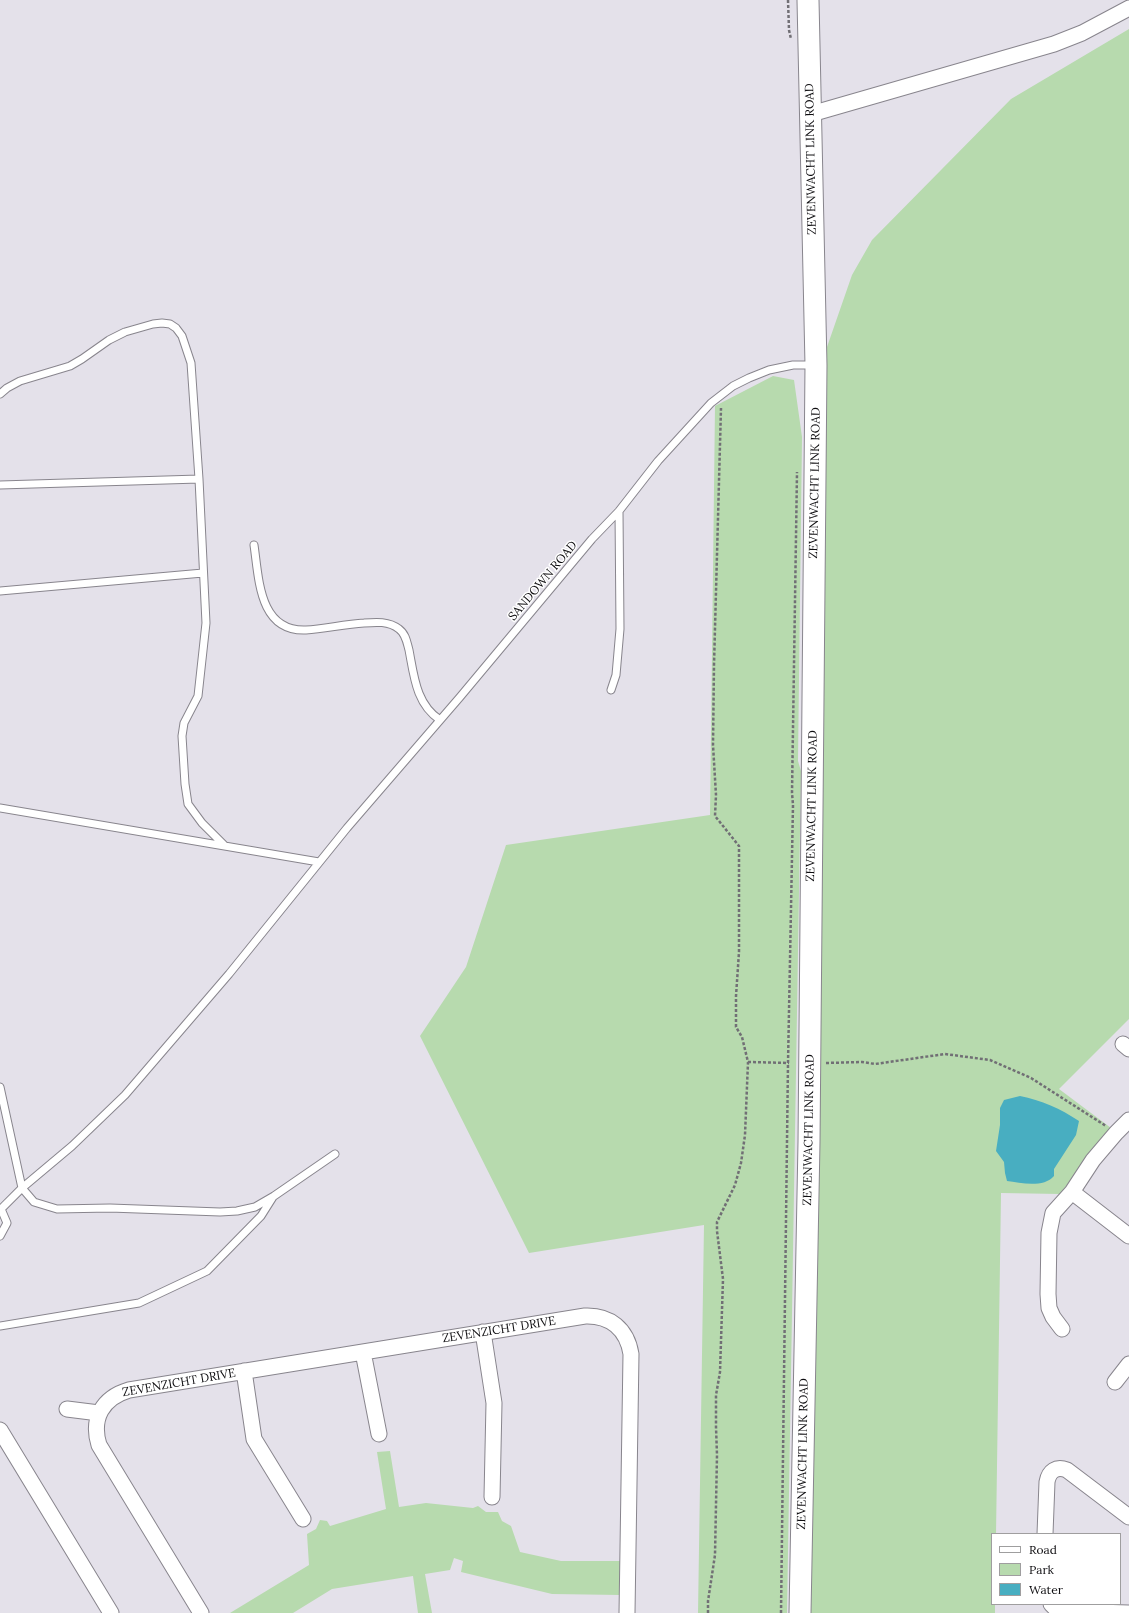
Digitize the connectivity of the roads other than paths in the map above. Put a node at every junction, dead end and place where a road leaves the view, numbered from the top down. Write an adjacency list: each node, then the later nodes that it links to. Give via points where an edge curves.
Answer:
1 (808, 0): 3 (street, ZEVENWACHT LINK ROAD)
2 (1129, 8): 3 (street, via 1054,44)
3 (811, 114): 4 (street, ZEVENWACHT LINK ROAD)
4 (816, 365): 8 (lane, SANDOWN ROAD, via 793,365 769,370 733,386 710,403 658,461); 45 (street, ZEVENWACHT LINK ROAD, via 810,1063)
5 (0, 394): 6 (lane, via 20,381 70,366 124,332 153,324 170,324 182,336 191,362)
6 (199, 479): 7 (lane); 10 (lane)
7 (0, 485)
8 (619, 510): 12 (lane, via 620,629 616,675); 13 (lane, SANDOWN ROAD)
9 (254, 545): 13 (lane, via 264,602 281,625 305,630 375,622 388,623 400,629 406,638 420,696 432,714)
10 (204, 573): 11 (lane); 15 (lane, via 206,623 201,677 198,696 184,723 182,736 185,784 188,804 202,823)
11 (0, 591)
12 (611, 690)
13 (440, 720): 16 (lane, SANDOWN ROAD)
14 (0, 808): 15 (lane)
15 (224, 845): 16 (lane)
16 (319, 862): 20 (lane, SANDOWN ROAD, via 229,974 125,1095)
17 (0, 1087): 20 (lane)
18 (1129, 1120): 21 (street, via 1094,1160)
19 (335, 1154): 22 (lane)
20 (22, 1188): 22 (lane, via 34,1202 57,1209 220,1212 255,1207); 23 (lane, SANDOWN ROAD)
21 (1072, 1192): 25 (street); 27 (street, via 1053,1213 1050,1232 1048,1294 1053,1317)
22 (274, 1196): 26 (lane, via 261,1216 207,1271 139,1303)
23 (0, 1210): 24 (lane, via 7,1223)
24 (0, 1236)
25 (1129, 1236)
26 (0, 1326)
27 (1062, 1329)
28 (483, 1332): 29 (street, ZEVENZICHT DRIVE); 37 (street, via 494,1403); 44 (street, ZEVENZICHT DRIVE, via 594,1315 617,1325 627,1338 631,1354)
29 (363, 1352): 31 (street, ZEVENZICHT DRIVE); 36 (street)
30 (1129, 1364): 32 (street)
31 (244, 1371): 34 (street, ZEVENZICHT DRIVE, via 121,1392 108,1400); 39 (street, via 254,1439)
32 (1115, 1382)
33 (67, 1409): 34 (street)
34 (99, 1413): 43 (street, via 96,1429 99,1445)
35 (0, 1430): 42 (street)
36 (379, 1434)
37 (492, 1498)
38 (1129, 1517): 40 (street, via 1067,1470 1056,1469 1048,1475)
39 (303, 1519)
40 (1045, 1533)
41 (1052, 1605): 46 (street, via 1065,1611)
42 (111, 1613)
43 (201, 1613)
44 (627, 1613)
45 (800, 1613)
46 (1128, 1613)

